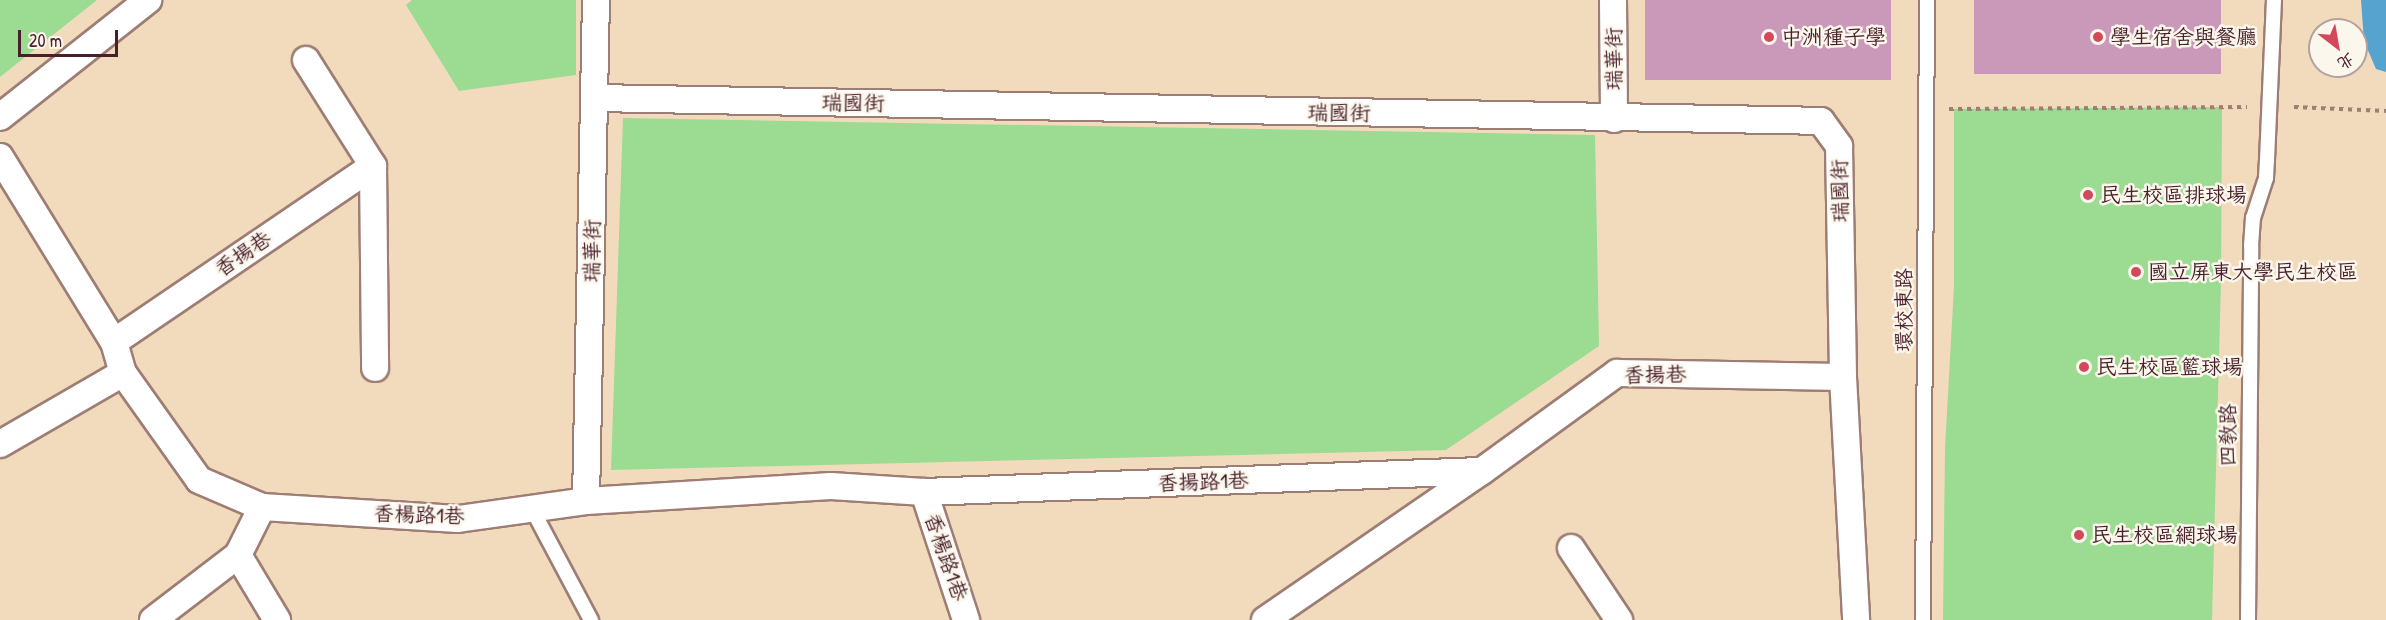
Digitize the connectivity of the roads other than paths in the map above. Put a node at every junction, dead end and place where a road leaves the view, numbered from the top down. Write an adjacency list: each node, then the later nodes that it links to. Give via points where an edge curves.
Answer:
1 (148, 0): 8 (street)
2 (596, 0): 7 (street, 瑞華街)
3 (1613, 0): 9 (street, 瑞華街)
4 (1927, 0): 31 (lane, 環校東路)
5 (2274, 0): 32 (lane, 四教路, via 2266,178 2253,218 2251,246)
6 (306, 60): 11 (street)
7 (595, 98): 9 (street, 瑞國街); 19 (street, 瑞華街)
8 (0, 117)
9 (1614, 119): 15 (street, 瑞國街, via 1821,121 1839,146)
10 (0, 157): 12 (street, 香楊路1巷)
11 (373, 166): 12 (street, 香揚巷); 13 (street)
12 (114, 342): 14 (street, 香楊路1巷)
13 (375, 368)
14 (123, 373): 16 (street); 20 (street, 香楊路1巷, via 199,480)
15 (1843, 377): 17 (street, 香揚巷, via 1617,373); 30 (street)
16 (0, 444)
17 (1482, 471): 18 (street, 香揚路1巷); 28 (street, 香揚巷)
18 (924, 492): 19 (street, 香楊路1巷, via 831,486); 27 (street, 香楊路1巷)
19 (586, 501): 21 (street, 香楊路1巷)
20 (262, 507): 21 (street, 香楊路1巷, via 458,519); 23 (street)
21 (532, 509): 26 (lane)
22 (1571, 548): 29 (street)
23 (238, 555): 24 (street); 25 (street)
24 (153, 620)
25 (277, 620)
26 (591, 620)
27 (966, 620)
28 (1265, 620)
29 (1619, 620)
30 (1856, 620)
31 (1923, 620)
32 (2248, 620)

